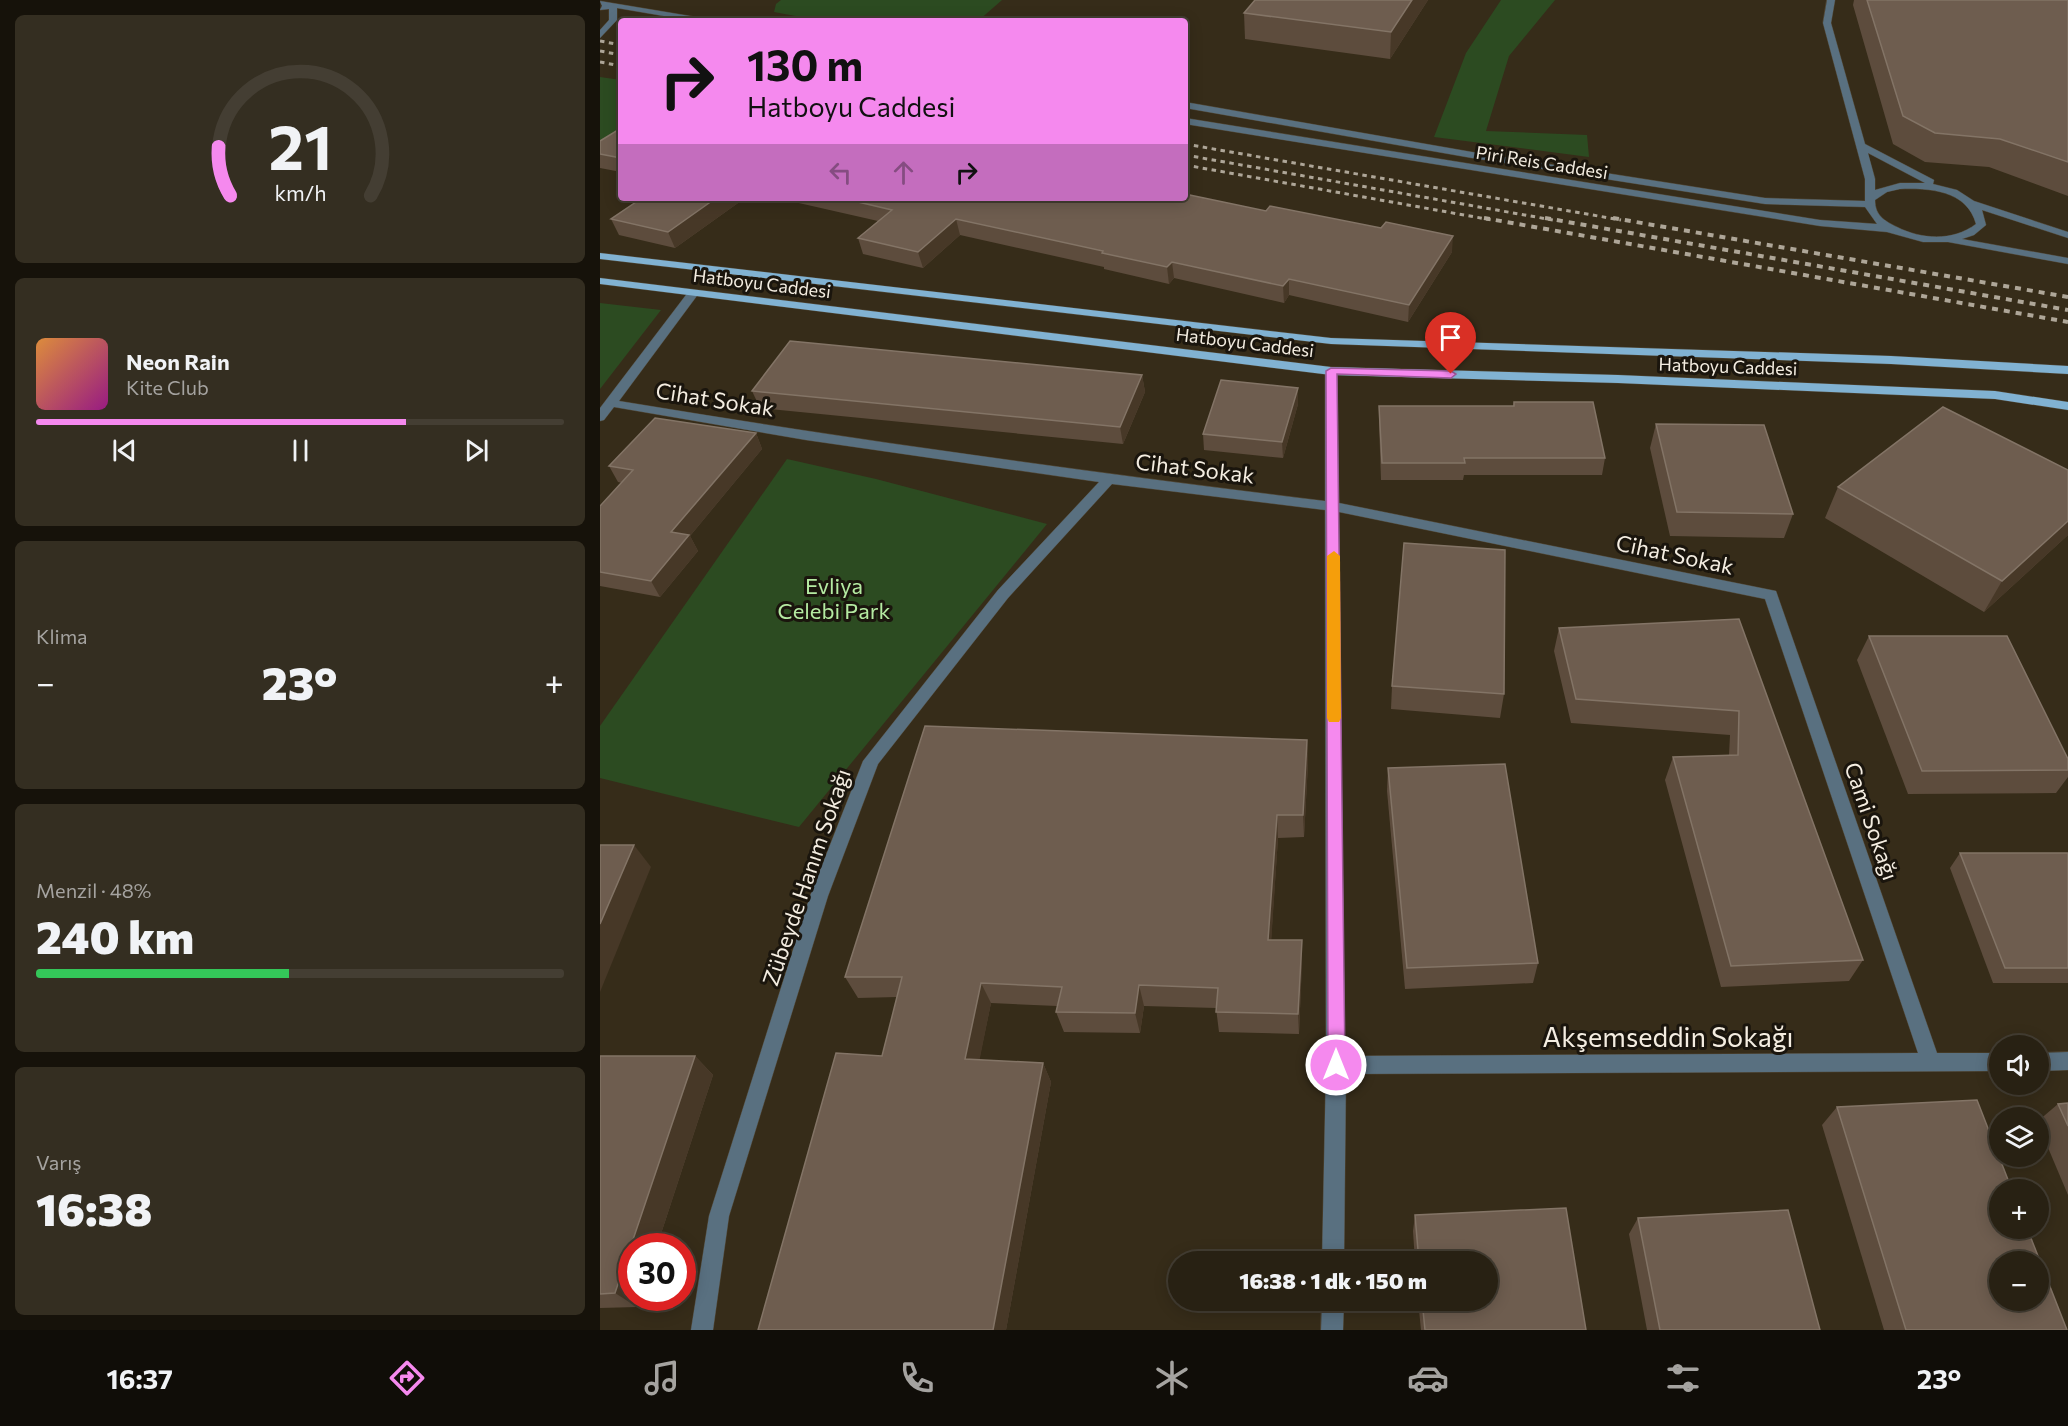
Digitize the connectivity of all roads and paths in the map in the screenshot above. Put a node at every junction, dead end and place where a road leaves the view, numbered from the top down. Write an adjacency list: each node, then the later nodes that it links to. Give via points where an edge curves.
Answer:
1 (1831, 0): 11 (street, via 1827,23)
2 (600, 3): 3 (street)
3 (613, 5): 4 (street); 6 (street); 7 (street)
4 (600, 9)
5 (600, 17): 7 (street)
6 (690, 18)
7 (617, 20): 8 (street)
8 (600, 36)
9 (1188, 106): 13 (street, Piri Reis Caddesi, via 1764,201)
10 (1188, 121): 15 (street, Piri Reis Caddesi, via 1820,223)
11 (1862, 146): 12 (street); 13 (street)
12 (1951, 192): 13 (street, via 1904,185 1890,187); 14 (street)
13 (1870, 200): 15 (street, via 1876,217)
14 (1971, 202): 16 (street); 17 (street, via 1982,216 1982,225 1963,238)
15 (1894, 230): 17 (street, Piri Reis Caddesi)
16 (2068, 235)
17 (1947, 240): 19 (street)
18 (600, 256): 22 (main road, Hatboyu Caddesi, via 1331,341 1891,360)
19 (2068, 261)
20 (600, 281): 21 (main road, Hatboyu Caddesi)
21 (693, 293): 23 (main road, Hatboyu Caddesi); 24 (street)
22 (2068, 370)
23 (1331, 371): 25 (main road, Hatboyu Caddesi, via 1995,395); 28 (street)
24 (611, 403): 26 (street); 27 (street, Cihat Sokak, via 806,436)
25 (2068, 406)
26 (600, 417)
27 (1109, 479): 28 (street, Cihat Sokak); 37 (street, Zübeyde Hanım Sokağı, via 1003,594 871,761 819,896 718,1216)
28 (1333, 506): 29 (street, Cihat Sokak); 34 (street)
29 (1771, 595): 31 (street, Cami Sokağı)
30 (2068, 1061): 33 (street)
31 (1931, 1062): 32 (street, Akşemseddin Sokağı); 34 (street, Akşemseddin Sokağı)
32 (1989, 1062)
33 (2049, 1062)
34 (1336, 1065): 35 (street)
35 (1333, 1251)
36 (1332, 1311): 38 (street)
37 (702, 1330)
38 (1332, 1330)

